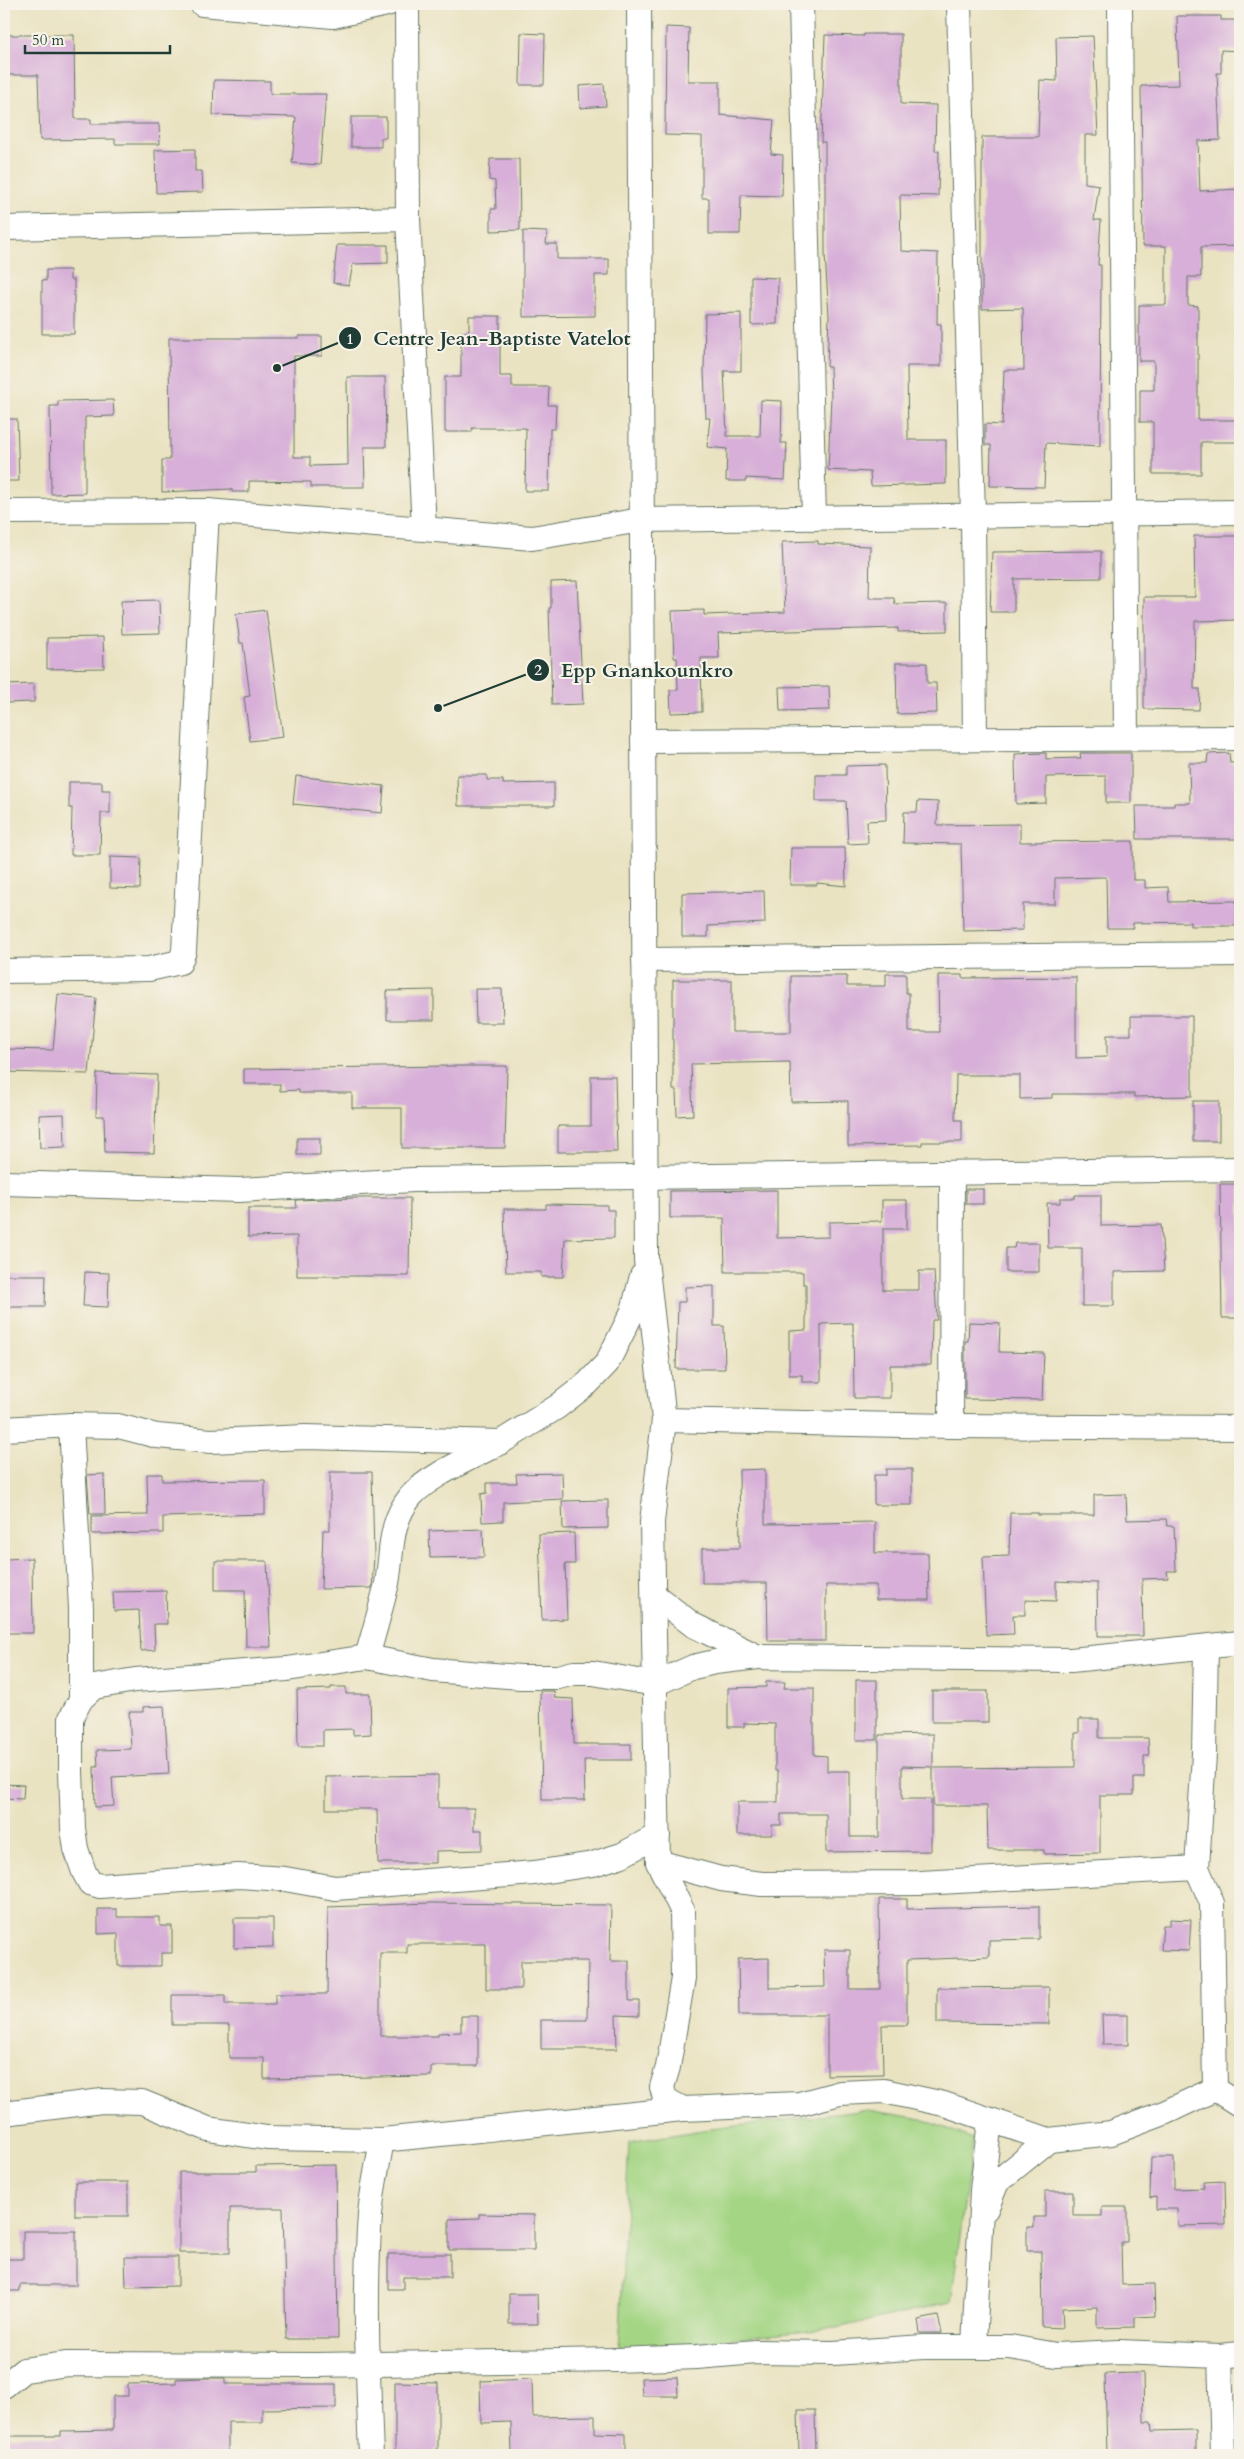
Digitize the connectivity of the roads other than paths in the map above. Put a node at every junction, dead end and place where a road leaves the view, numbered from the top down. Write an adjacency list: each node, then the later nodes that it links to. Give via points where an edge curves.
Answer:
1 (202, 4): 2 (street, via 333,16)
2 (387, 4)
3 (407, 4): 8 (street)
4 (639, 4): 16 (street)
5 (801, 4): 15 (street)
6 (960, 4): 14 (street)
7 (1120, 4): 13 (street)
8 (408, 219): 9 (street); 17 (street)
9 (4, 228)
10 (207, 511): 11 (street); 17 (street); 24 (street, via 184,951 180,962 149,969)
11 (4, 512)
12 (1240, 512): 13 (street)
13 (1124, 514): 14 (street); 18 (street)
14 (973, 516): 15 (street); 20 (street)
15 (814, 518): 16 (street)
16 (641, 520): 17 (street, via 532,538); 21 (street)
17 (424, 528)
18 (1126, 738): 19 (street); 20 (street)
19 (1240, 738)
20 (975, 739): 21 (street)
21 (643, 741): 23 (street)
22 (1240, 954): 23 (street)
23 (644, 960): 27 (street)
24 (4, 971)
25 (1240, 1169): 26 (street)
26 (952, 1174): 27 (street); 32 (street)
27 (645, 1178): 28 (street, via 413,1180 239,1190); 29 (street)
28 (4, 1183)
29 (646, 1260): 30 (street); 35 (street, via 633,1311 607,1363 557,1407)
30 (664, 1420): 32 (street); 36 (street, via 652,1522)
31 (71, 1425): 34 (street); 35 (street, via 118,1426 157,1436 211,1441 305,1437); 42 (street)
32 (951, 1426): 33 (street)
33 (1240, 1428)
34 (4, 1429)
35 (501, 1442): 39 (street, via 431,1481 412,1495 402,1510 390,1546 387,1582)
36 (654, 1594): 40 (street, via 693,1625); 41 (street)
37 (1240, 1643): 38 (street)
38 (1206, 1647): 40 (street, via 1071,1660); 45 (street)
39 (367, 1657): 41 (street, via 433,1670 530,1677 593,1674); 42 (street, via 287,1669 208,1673 112,1684 94,1687)
40 (758, 1657): 41 (street, via 693,1667)
41 (655, 1684): 43 (street)
42 (81, 1699): 43 (street, via 71,1718 73,1828 84,1872 90,1883 100,1886 238,1876 285,1879 335,1888 534,1873 593,1864 622,1855)
43 (658, 1835): 44 (street)
44 (658, 1862): 45 (street, via 721,1879 762,1884 920,1883); 48 (street, via 682,1910 683,1978 662,2087 665,2099)
45 (1197, 1868): 46 (street, via 1212,1903)
46 (1215, 2089): 47 (street); 52 (street, via 1111,2133)
47 (1240, 2105)
48 (683, 2109): 50 (street, via 798,2104 840,2093 884,2090 944,2104); 51 (street)
49 (4, 2113): 51 (street, via 102,2101 142,2102 208,2129 267,2138)
50 (990, 2120): 52 (street); 53 (street)
51 (382, 2140): 56 (street, via 370,2213)
52 (1049, 2140): 53 (street, via 998,2182)
53 (980, 2224): 54 (street)
54 (974, 2346): 55 (street, via 1010,2347 1056,2355 1119,2352); 56 (street, via 615,2360)
55 (1230, 2355): 59 (street)
56 (366, 2362): 57 (street, via 316,2365 67,2364 24,2370); 58 (street)
57 (4, 2386)
58 (371, 2455)
59 (1223, 2455)

